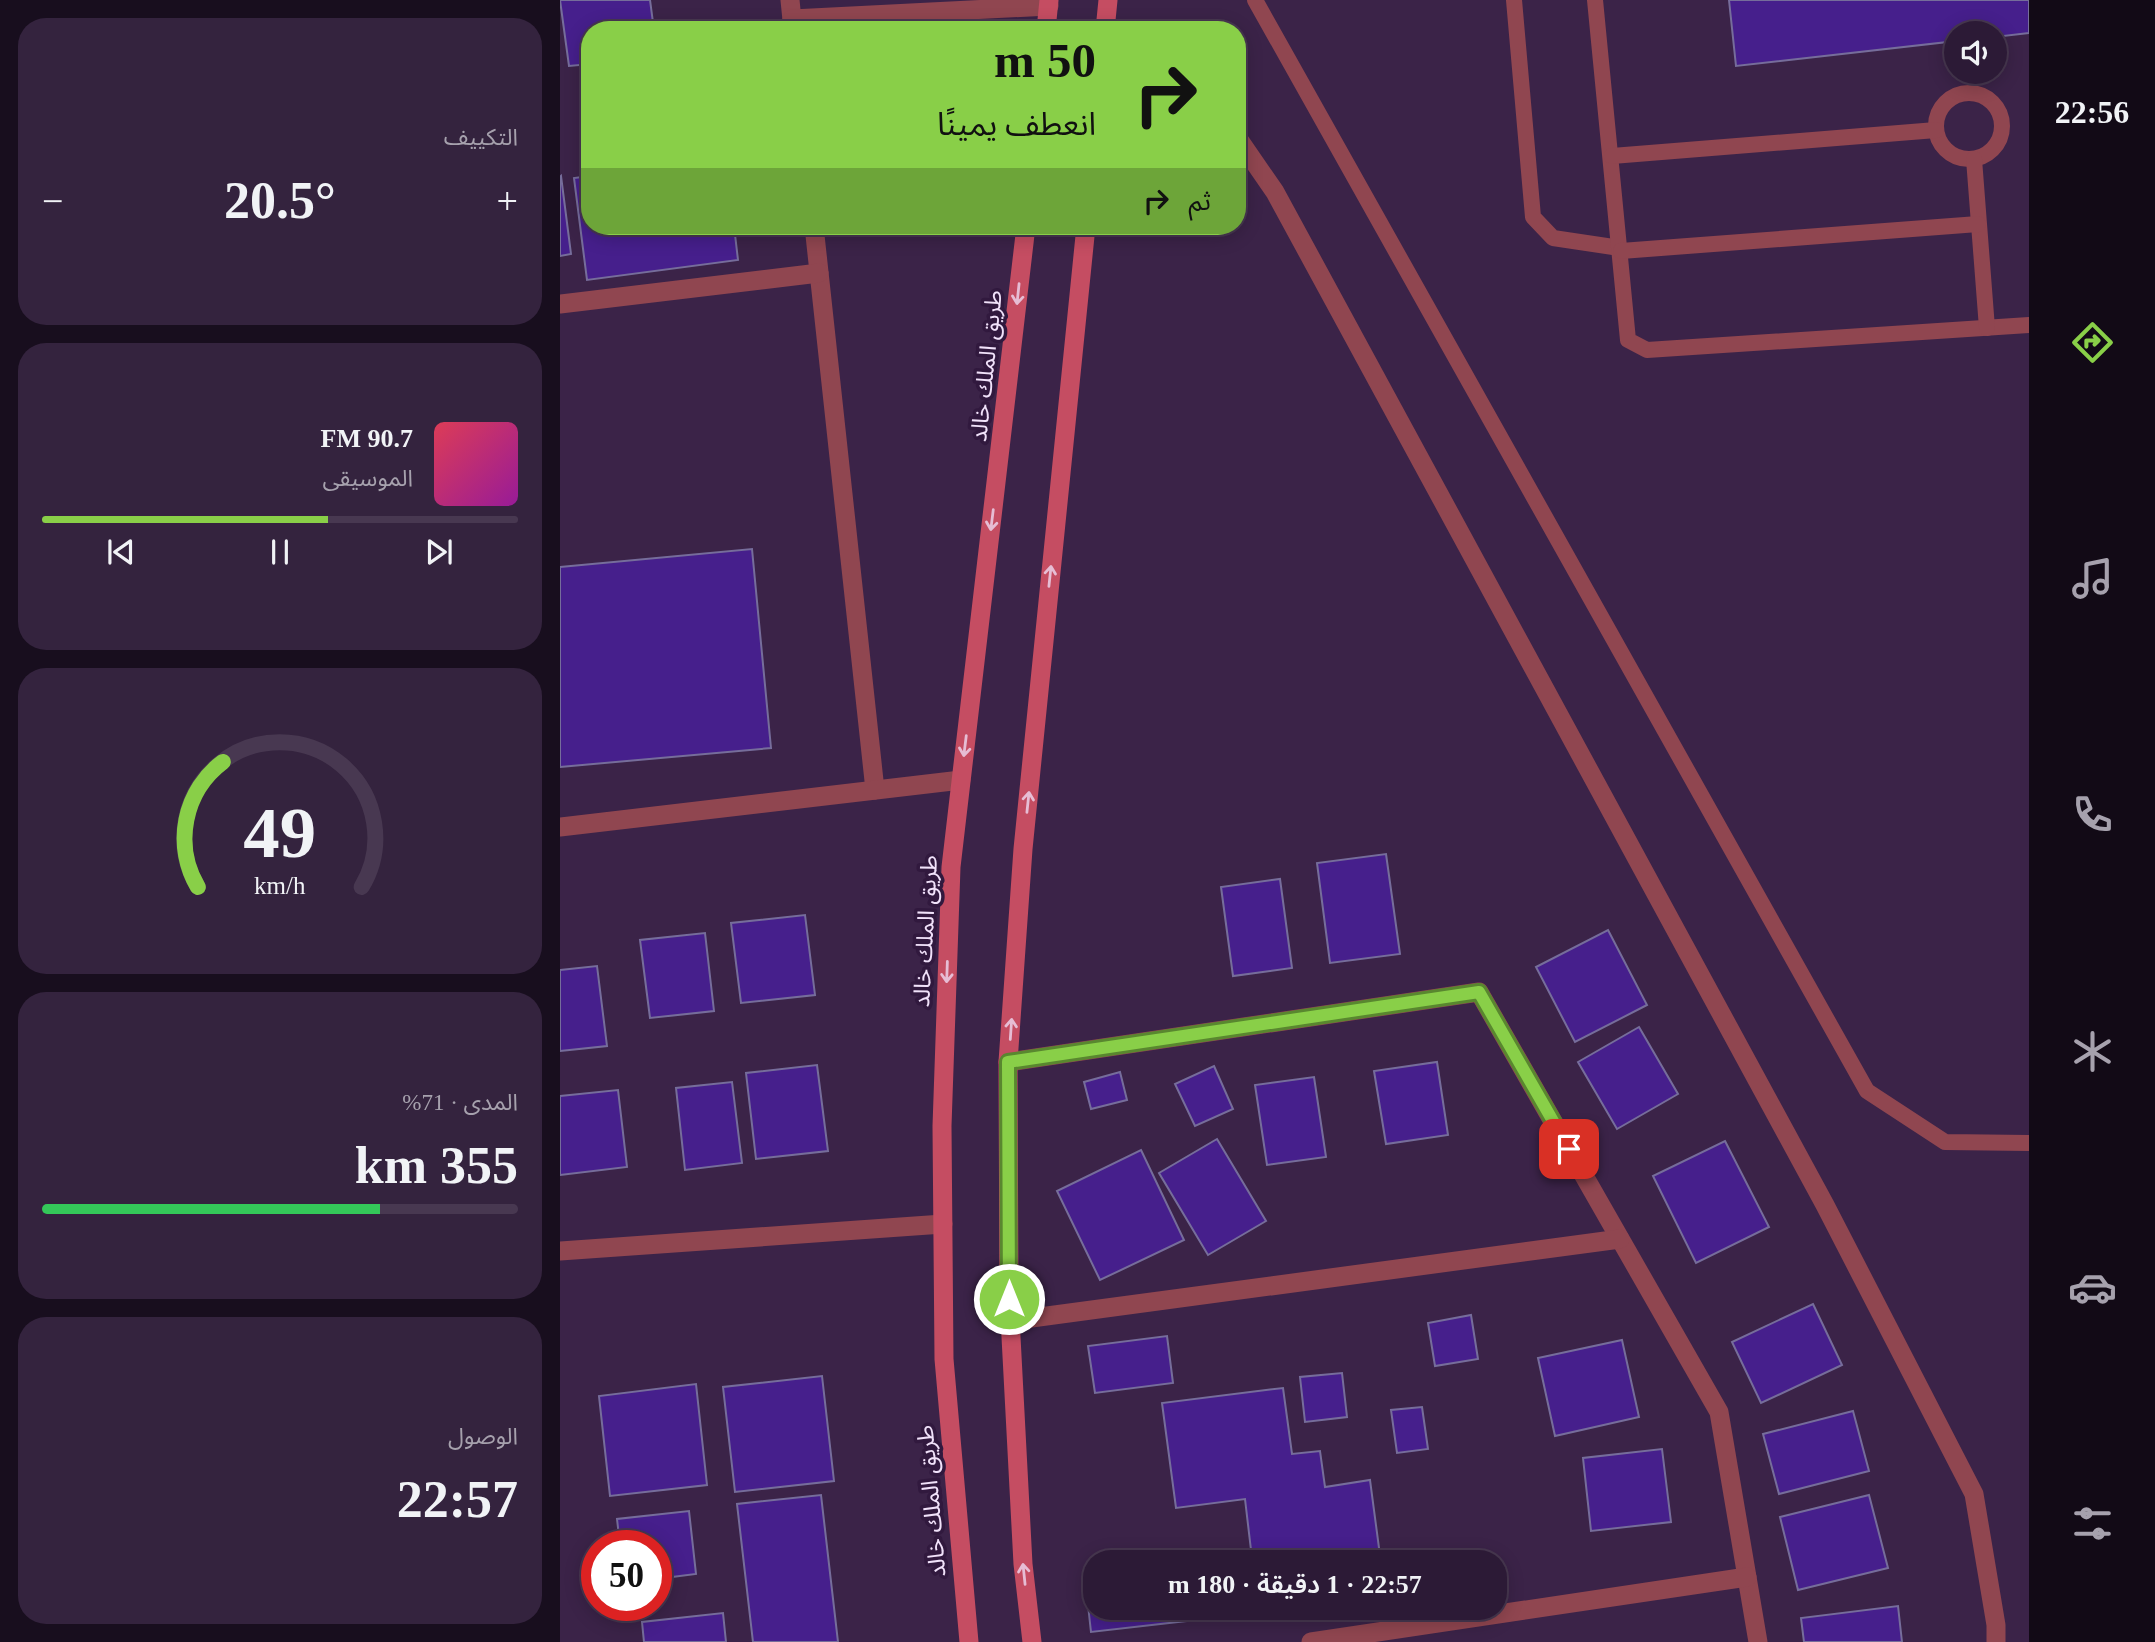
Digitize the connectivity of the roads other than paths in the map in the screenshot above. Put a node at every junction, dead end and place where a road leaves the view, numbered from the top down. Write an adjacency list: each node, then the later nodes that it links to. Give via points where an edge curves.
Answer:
1 (1108, 0): 8 (main road)
2 (1255, 0): 26 (lane, via 1867,1091 1945,1142)
3 (1514, 0): 17 (lane, via 1533,217 1553,238)
4 (1595, 0): 11 (lane)
5 (1049, 3): 6 (street); 7 (main road)
6 (792, 16)
7 (1047, 21)
8 (1106, 21)
9 (1936, 130): 11 (lane); 12 (lane, via 1942,146 1956,157); 12 (lane, via 1938,113 1948,99 1964,93 1981,94 1995,105 2002,121 2000,138 1990,152)
10 (1246, 150): 37 (street, via 1275,192 1825,1205 1974,1494)
11 (1612, 156): 17 (lane)
12 (1974, 159): 13 (lane)
13 (1978, 224): 17 (lane); 21 (lane)
14 (815, 235): 18 (street)
15 (1025, 235): 22 (main road, طريق الملك خالد, one-way to 22)
16 (1085, 235): 25 (main road, one-way to 16, via 1023,849)
17 (1620, 249): 21 (lane, via 1628,341 1647,350)
18 (819, 273): 19 (street); 23 (street)
19 (560, 304)
20 (2029, 325): 21 (lane)
21 (1987, 328)
22 (961, 780): 23 (street); 27 (main road, طريق الملك خالد, one-way to 27, via 951,867)
23 (875, 790): 24 (street)
24 (560, 827)
25 (1008, 1062): 28 (street, via 1479,992); 30 (main road)
26 (2029, 1143)
27 (943, 1224): 29 (street); 33 (main road, طريق الملك خالد, via 944,1359)
28 (1620, 1239): 30 (street); 31 (street, via 1719,1412)
29 (560, 1251)
30 (1010, 1321): 34 (main road, one-way to 30, via 1023,1564)
31 (1747, 1577): 32 (street); 36 (street)
32 (1419, 1634): 35 (street)
33 (969, 1642)
34 (1032, 1642)
35 (1311, 1642)
36 (1758, 1642)
37 (1996, 1642)

